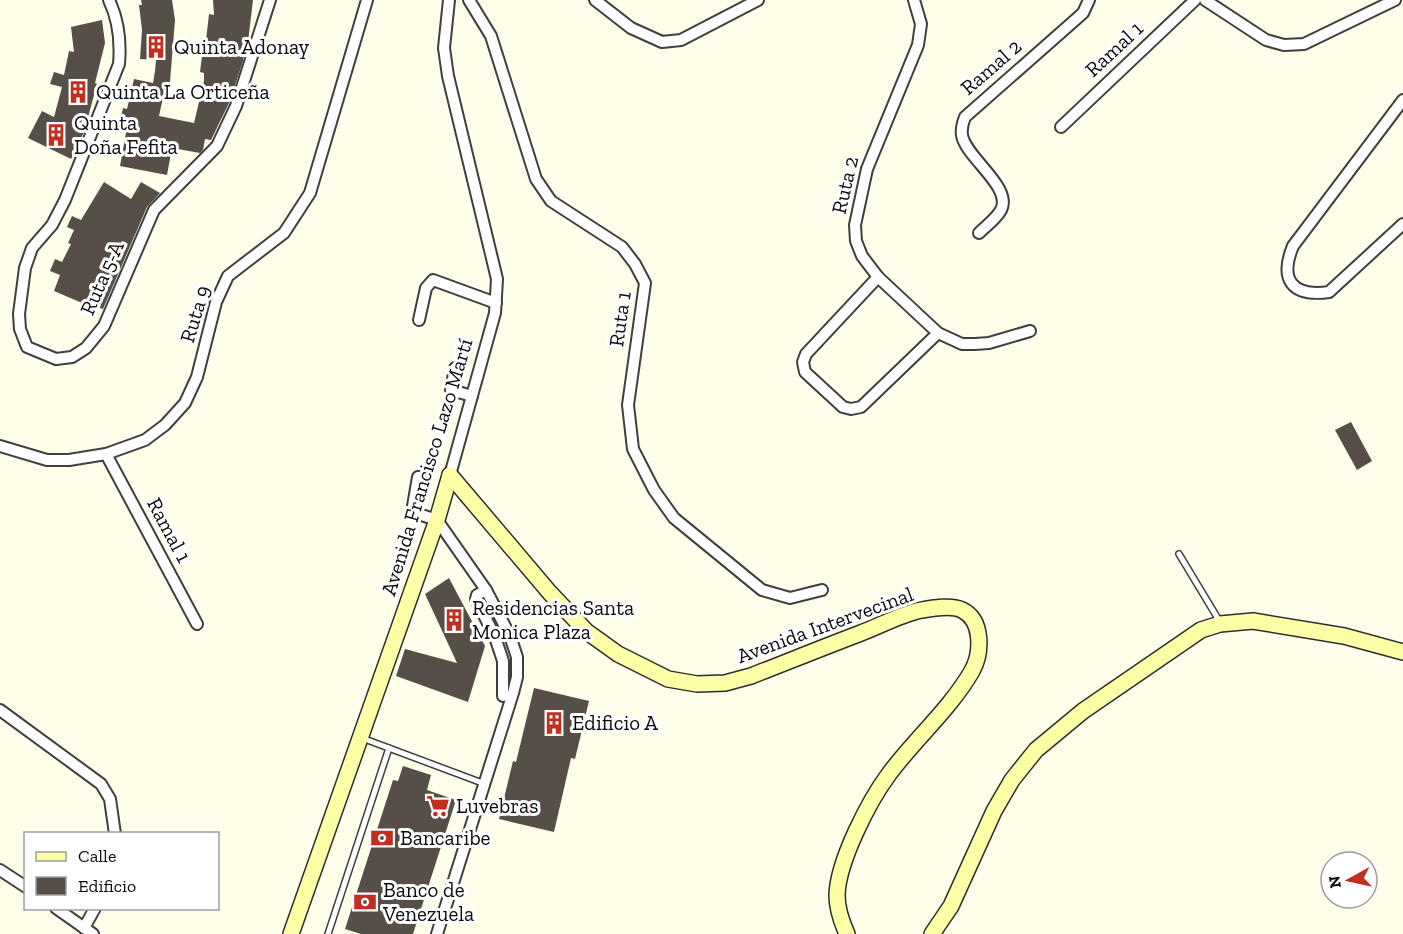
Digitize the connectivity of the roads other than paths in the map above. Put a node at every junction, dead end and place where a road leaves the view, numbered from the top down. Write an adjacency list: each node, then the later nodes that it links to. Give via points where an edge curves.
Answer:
1 (109, 0): 2 (street, Ruta 5-A, via 121,42 119,64 65,200 32,248 21,290 20,329 27,347 56,359 72,357 87,348 104,326 154,210 217,146 236,106)
2 (270, 0)
3 (367, 0): 25 (street, Ruta 9, via 310,193 284,233 228,276 216,302 197,377 185,403 145,440)
4 (449, 0): 18 (street, Avenida Francisco Lazo Martí, via 444,48 448,76 497,279)
5 (469, 0): 31 (street, Ruta 1, via 491,36 536,179 551,201 622,247 645,283 628,405 633,449 654,490 674,518 762,590 790,598)
6 (595, 0): 7 (street, via 631,28 662,42 681,40)
7 (758, 0)
8 (914, 0): 17 (street, Ruta 2, via 921,24 918,45 867,169 855,225 862,256)
9 (1089, 0): 16 (street, Ramal 2, via 1083,13 965,117 965,144 1000,189 1003,201 1000,212)
10 (1195, 0): 14 (street, Ramal 1)
11 (1205, 0): 12 (street, via 1266,40 1284,45 1304,44)
12 (1395, 0)
13 (1403, 100): 15 (street, via 1293,246 1286,263 1290,280 1298,291 1313,295 1329,292)
14 (1061, 127)
15 (1403, 224)
16 (979, 233)
17 (878, 277): 21 (street, Ruta 2); 21 (street, via 806,354 803,367 812,379 843,407 861,407)
18 (496, 303): 19 (street, via 433,280 426,288); 23 (street, Avenida Francisco Lazo Martí)
19 (419, 320)
20 (1030, 331): 21 (street, Ruta 2, via 975,344 962,344)
21 (938, 333)
22 (455, 368): 23 (street, via 451,390)
23 (472, 396): 26 (street, Avenida Francisco Lazo Martí)
24 (0, 446): 25 (street, Ruta 9, via 47,460)
25 (106, 453): 32 (street, Ramal 1)
26 (450, 475): 28 (main road, Avenida Francisco Lazo Martí); 49 (main road, Avenida Intervecinal, via 586,632 618,654 668,679 725,683 751,676 915,612 953,608 971,618 977,627 979,650 973,669 888,775 855,834 837,894)
27 (417, 477): 28 (street, via 412,512)
28 (437, 520): 30 (street); 37 (main road, Avenida Francisco Lazo Martí)
29 (1179, 554): 33 (lane)
30 (486, 590): 35 (street, via 476,599 503,661); 39 (street, via 510,636 517,657 517,677)
31 (822, 590)
32 (197, 624)
33 (1220, 624): 34 (main road, via 1253,621 1344,636); 50 (main road, via 1201,630 1171,650 1083,711 1036,750 1012,780 951,906)
34 (1403, 652)
35 (503, 696)
36 (0, 710): 40 (street, via 101,784 110,799)
37 (360, 737): 38 (lane); 46 (main road, Avenida Francisco Lazo Martí)
38 (389, 748): 39 (lane); 47 (lane)
39 (484, 784): 48 (street)
40 (115, 832)
41 (0, 870): 42 (street)
42 (24, 886)
43 (58, 910): 45 (street)
44 (95, 910): 45 (street)
45 (89, 931)
46 (291, 934)
47 (328, 934)
48 (437, 934)
49 (847, 934)
50 (932, 934)

